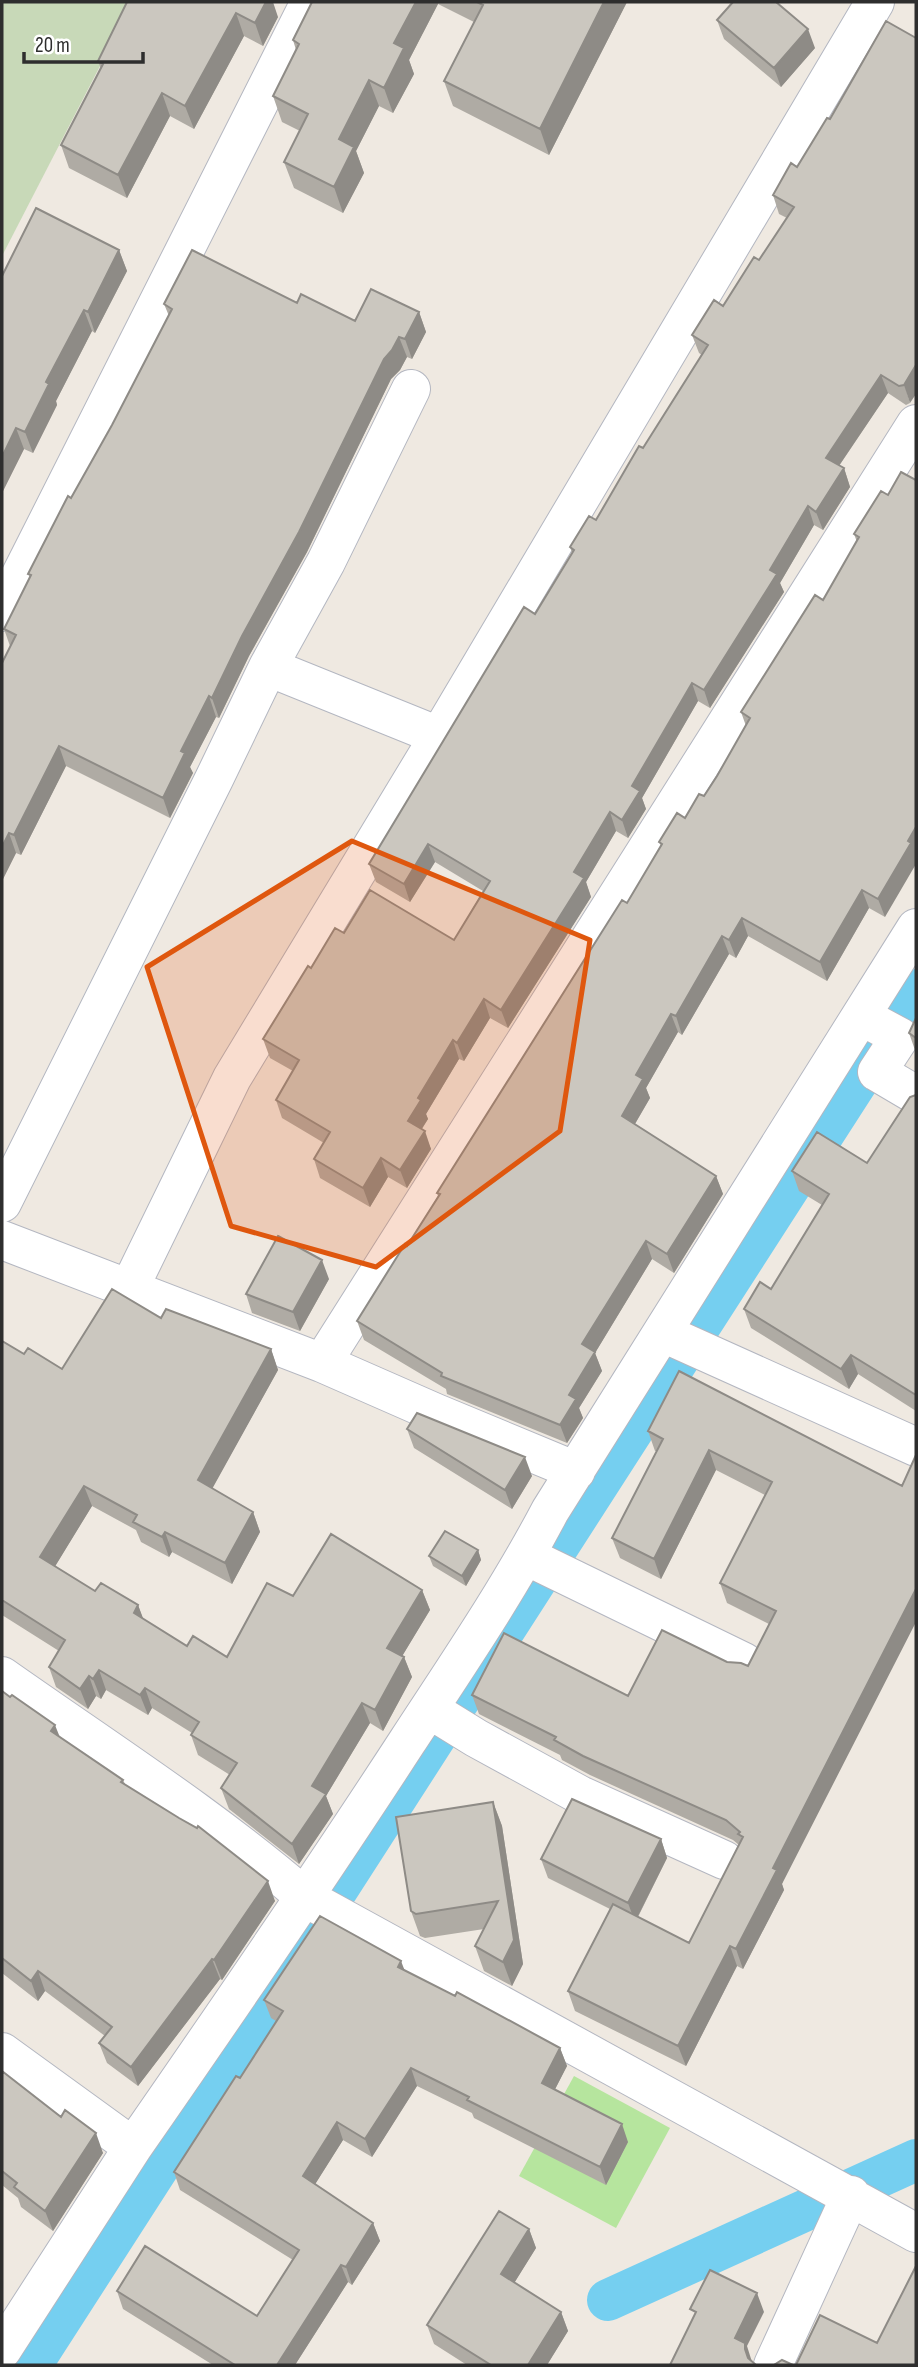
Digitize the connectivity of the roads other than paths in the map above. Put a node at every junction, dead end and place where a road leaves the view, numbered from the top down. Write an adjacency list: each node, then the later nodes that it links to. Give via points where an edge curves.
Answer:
1 (310, 2): 5 (street)
2 (875, 2): 7 (street)
3 (411, 389): 6 (street, via 326,562)
4 (916, 424): 15 (street)
5 (2, 612)
6 (268, 667): 7 (street); 11 (street)
7 (439, 736): 13 (street, via 233,1078)
8 (916, 928): 9 (street)
9 (861, 1016): 10 (street, via 900,1037 877,1072); 14 (street)
10 (916, 1095)
11 (2, 1203)
12 (2, 1240): 13 (street)
13 (129, 1289): 15 (street)
14 (669, 1335): 16 (street); 17 (street)
15 (322, 1363): 17 (street)
16 (916, 1447)
17 (576, 1471): 18 (street, via 550,1511)
18 (532, 1560): 19 (street); 21 (street)
19 (744, 1662)
20 (2, 1676): 23 (street, via 188,1806)
21 (433, 1712): 22 (street, via 580,1796); 23 (street)
22 (724, 1860)
23 (306, 1898): 25 (street); 26 (street)
24 (2, 2052): 25 (street)
25 (133, 2147): 28 (street)
26 (851, 2195): 27 (street); 29 (street)
27 (916, 2233)
28 (2, 2350)
29 (773, 2365)

